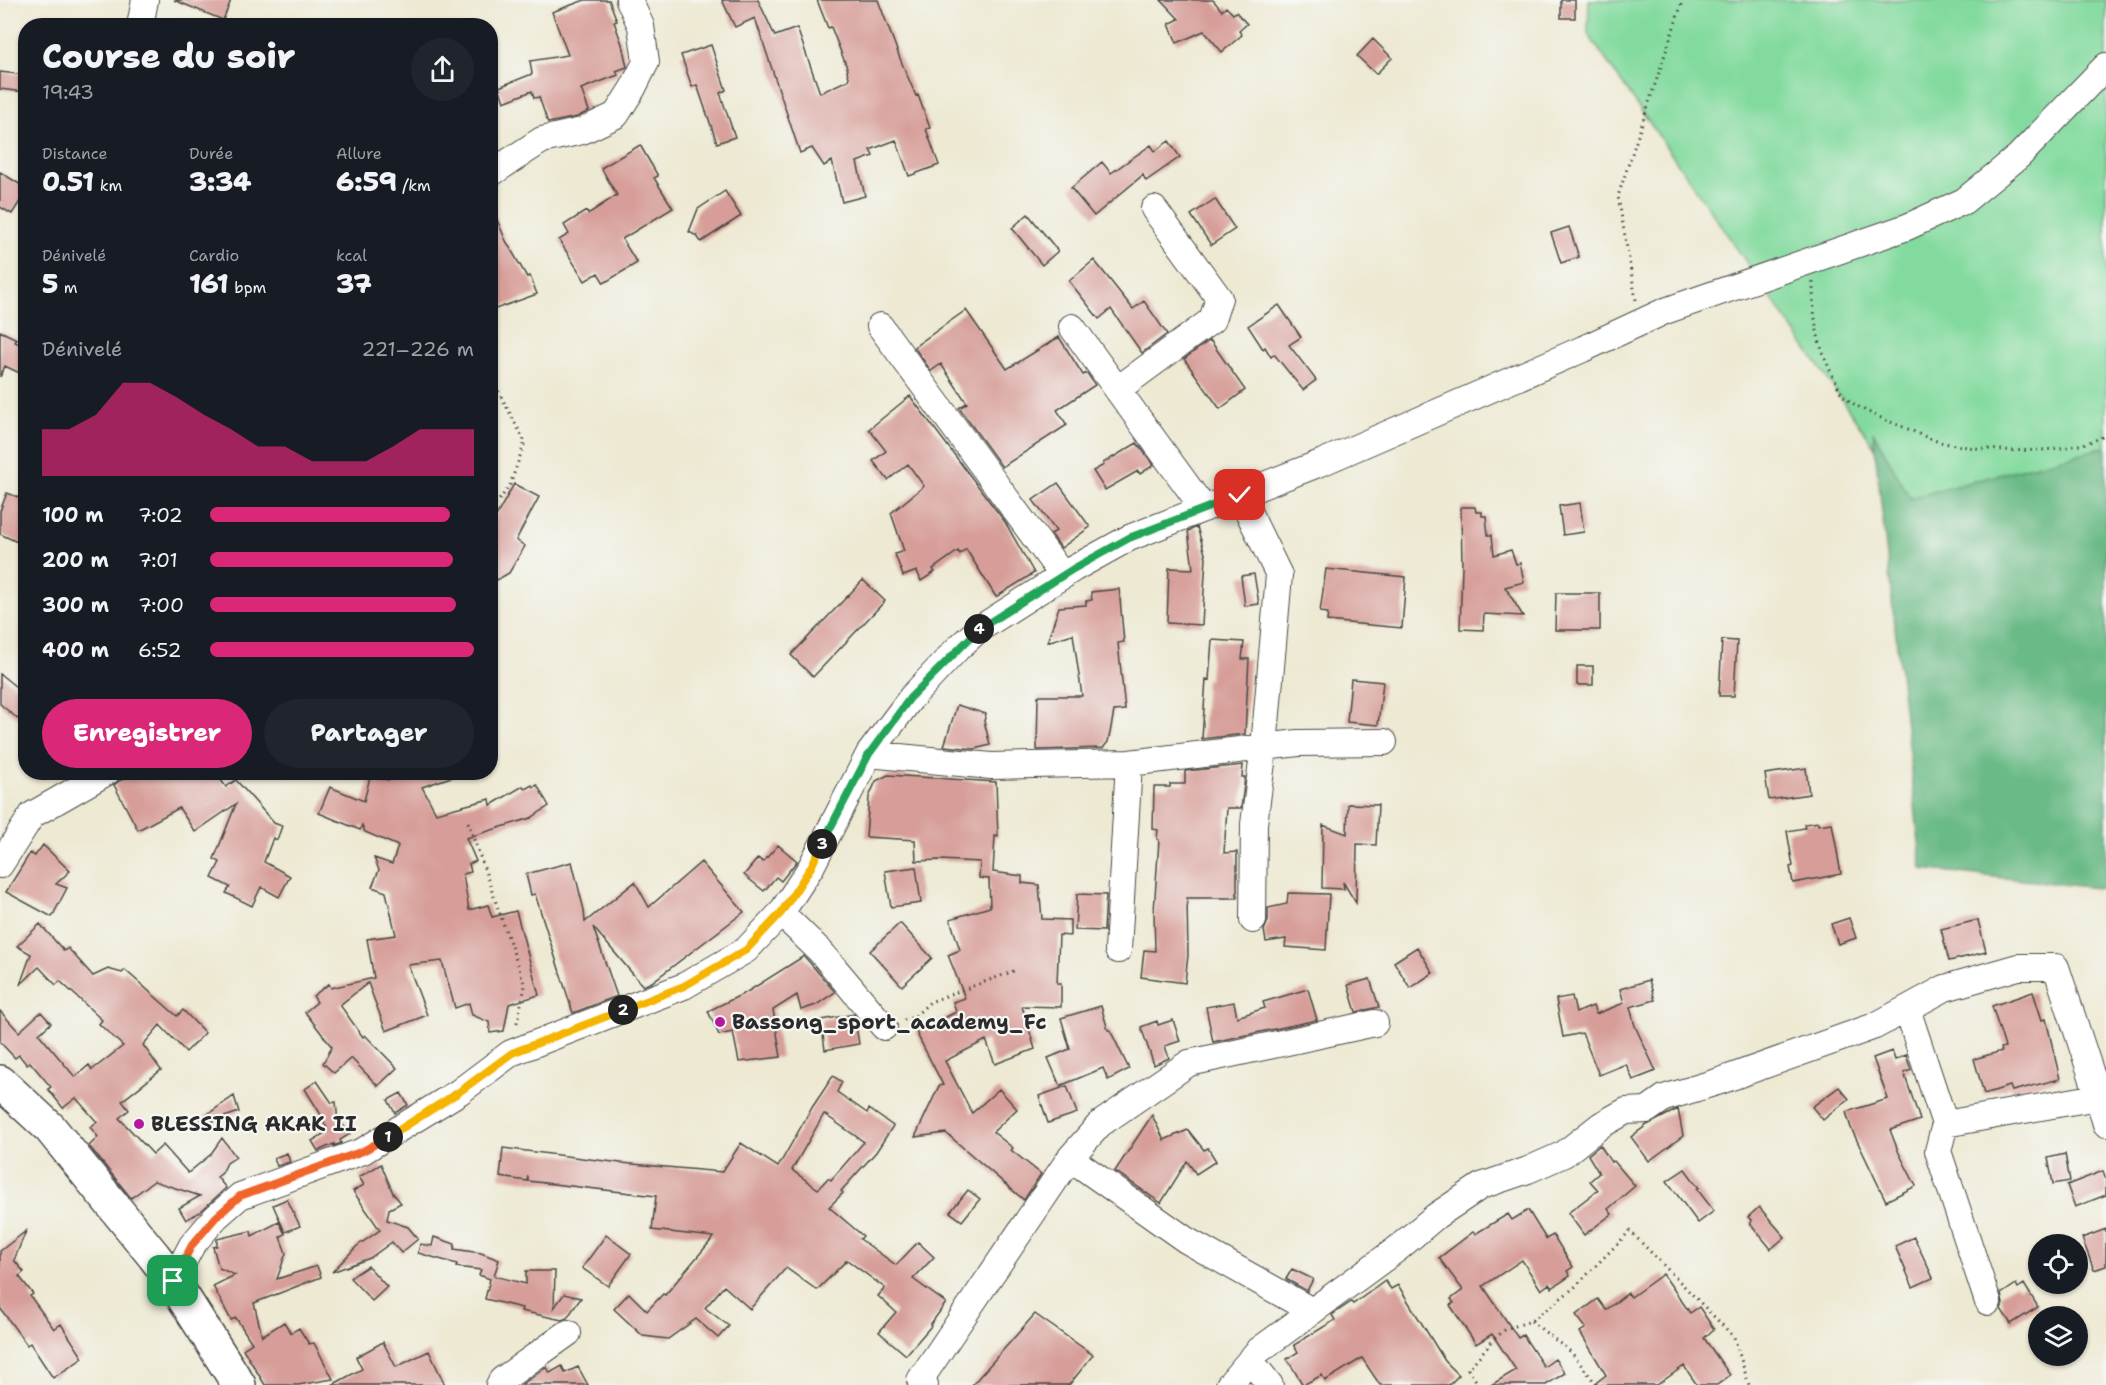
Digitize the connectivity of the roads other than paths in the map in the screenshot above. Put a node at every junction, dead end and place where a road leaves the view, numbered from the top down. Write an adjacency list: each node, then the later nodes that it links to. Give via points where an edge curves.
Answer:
1 (145, 0): 3 (street)
2 (629, 0): 5 (street, via 641,26 646,63 616,115 582,131 542,140)
3 (142, 18)
4 (2106, 66): 10 (street, via 2019,156 1964,201 1907,227 1665,311)
5 (498, 169)
6 (1154, 209): 9 (street, via 1219,298 1212,320)
7 (880, 326): 12 (street)
8 (1072, 327): 9 (street)
9 (1118, 389): 11 (street)
10 (1240, 495): 11 (street); 14 (street, via 1279,574)
11 (1204, 509): 12 (street, via 1129,538)
12 (1063, 576): 15 (street, via 972,635 910,698)
13 (1384, 742): 14 (street)
14 (1264, 747): 16 (street); 20 (street, via 1254,825)
15 (869, 754): 16 (street, via 991,766); 19 (street, via 811,867)
16 (1129, 763): 21 (street)
17 (93, 780): 18 (street, via 32,815)
18 (0, 865)
19 (781, 913): 24 (street, via 820,951); 30 (street, via 746,950 684,986 512,1053 459,1092 363,1151 240,1196 192,1245)
20 (1253, 920)
21 (1118, 950)
22 (1907, 1009): 26 (street, via 1945,988 2018,967 2056,967); 27 (street); 32 (street, via 1875,1026 1664,1098 1647,1110 1626,1111 1564,1154 1481,1186)
23 (1375, 1023): 29 (street, via 1190,1063 1100,1124)
24 (884, 1027)
25 (3, 1089): 30 (highway, via 50,1128)
26 (2100, 1090): 27 (street); 28 (street)
27 (1945, 1124): 31 (street, via 1938,1151)
28 (2106, 1124)
29 (1070, 1158): 32 (street, via 1186,1240); 37 (street, via 920,1380)
30 (173, 1281): 35 (highway)
31 (1988, 1302)
32 (1311, 1311): 34 (street)
33 (568, 1333): 36 (street)
34 (1250, 1360): 38 (street); 39 (street)
35 (239, 1385)
36 (499, 1385)
37 (925, 1385)
38 (1229, 1385)
39 (1270, 1385)

